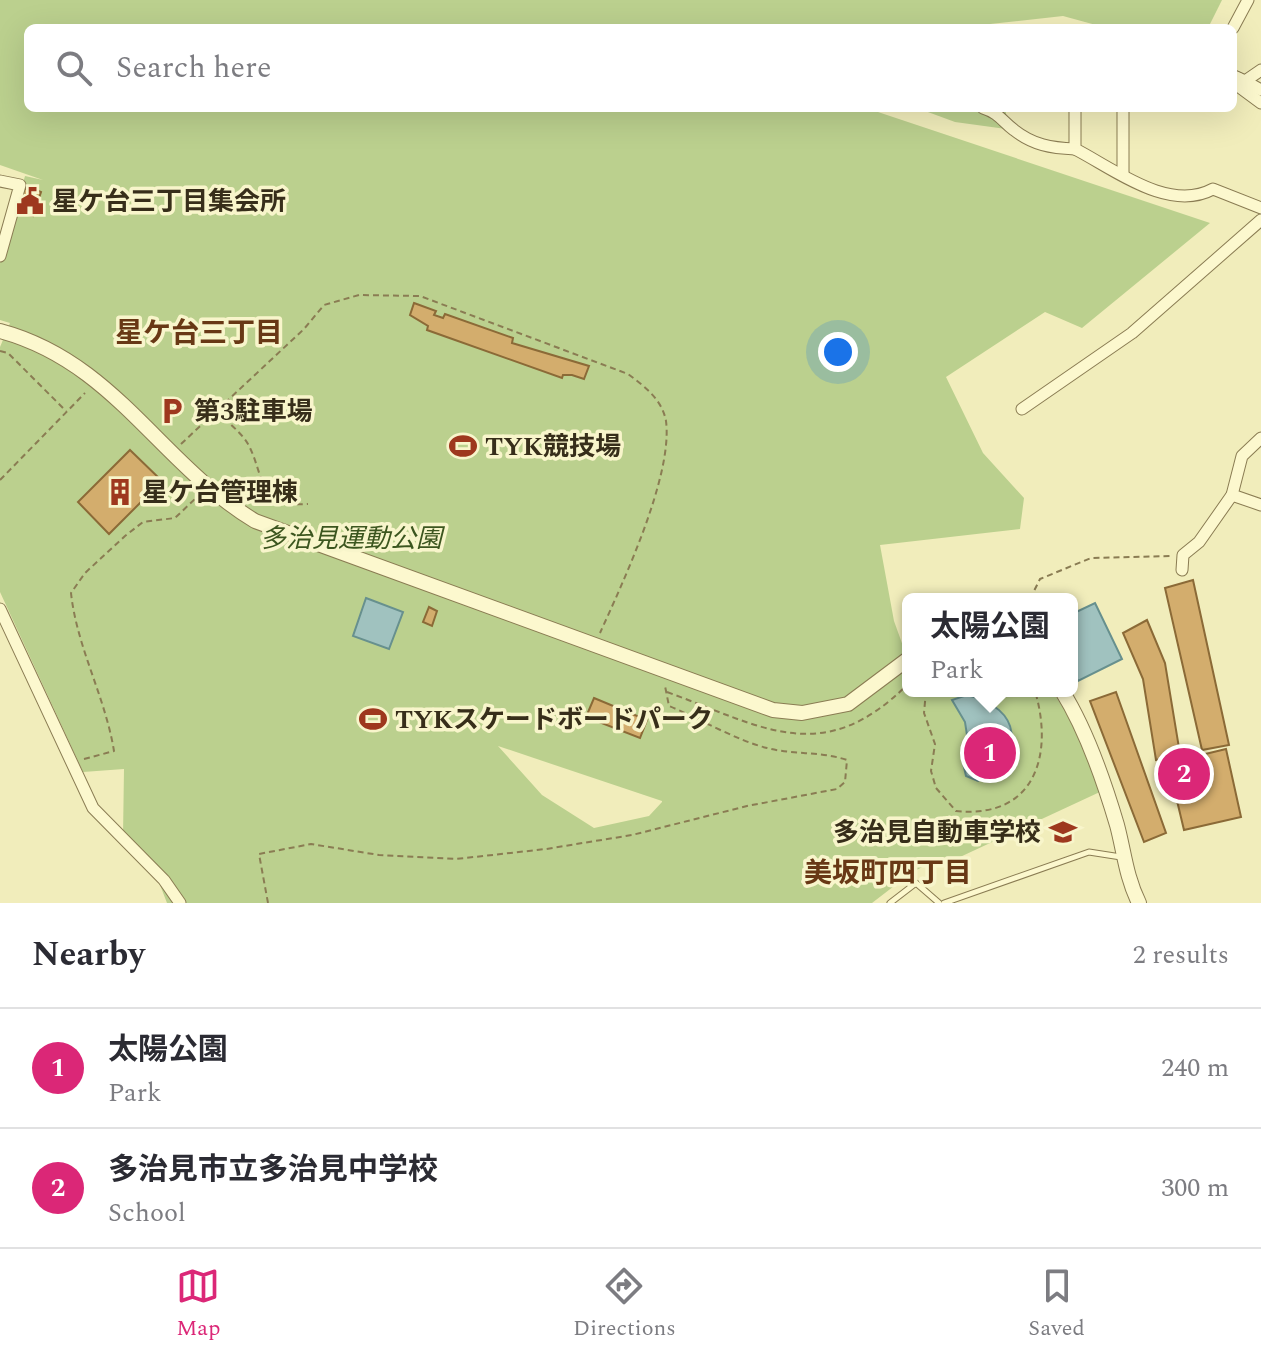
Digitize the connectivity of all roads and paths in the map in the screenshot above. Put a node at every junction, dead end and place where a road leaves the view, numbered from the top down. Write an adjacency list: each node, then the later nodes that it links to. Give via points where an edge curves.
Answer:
1 (1248, 0): 2 (street)
2 (1235, 24)
3 (1261, 70): 4 (street)
4 (1239, 78): 5 (street); 6 (street, via 1238,86)
5 (1261, 90)
6 (1261, 103)
7 (995, 112): 10 (street, via 1039,145)
8 (1075, 112): 10 (street)
9 (1123, 112): 11 (street)
10 (1075, 149): 11 (street)
11 (1123, 173): 13 (street, via 1167,195 1213,189)
12 (0, 181): 15 (street, via 20,185)
13 (1261, 208)
14 (1261, 220): 19 (street, via 1132,333)
15 (0, 256)
16 (0, 331): 18 (street, via 58,352)
17 (0, 351): 21 (path)
18 (97, 381): 21 (path); 23 (street)
19 (1022, 409)
20 (217, 411): 23 (path); 27 (path, via 247,442 264,488 283,503); 33 (path, via 324,305 359,295 420,296 628,374 652,391 666,419 665,450 641,541)
21 (67, 412): 24 (path)
22 (1261, 438): 26 (street, via 1242,456)
23 (172, 452): 25 (street)
24 (0, 480)
25 (207, 487): 33 (street, via 230,506 283,534); 39 (path, via 175,518 143,522 125,536 71,593 74,623 106,707 114,751)
26 (1232, 495): 28 (street); 29 (street, via 1199,542)
27 (308, 504)
28 (1261, 505)
29 (1183, 555): 30 (street); 31 (path, via 1091,558 1040,579)
30 (1182, 570)
31 (1033, 593)
32 (0, 609): 39 (street)
33 (595, 645): 35 (street)
34 (902, 664): 35 (street, via 848,704 802,713 773,710)
35 (663, 671): 42 (path, via 669,706 763,747 823,752 847,760 845,782 837,789 684,824 546,849 456,859 311,844 259,854)
36 (925, 697): 37 (path, via 924,713 935,744 931,771 936,788 956,811 972,813 1010,803 1033,779 1045,741)
37 (1036, 697)
38 (1065, 697): 40 (street, via 1103,784)
39 (72, 763): 41 (street, via 93,808)
40 (1122, 858): 44 (lane, via 1089,852); 45 (street)
41 (180, 903)
42 (268, 903)
43 (890, 903): 44 (lane, via 916,883)
44 (942, 903)
45 (1139, 903)

